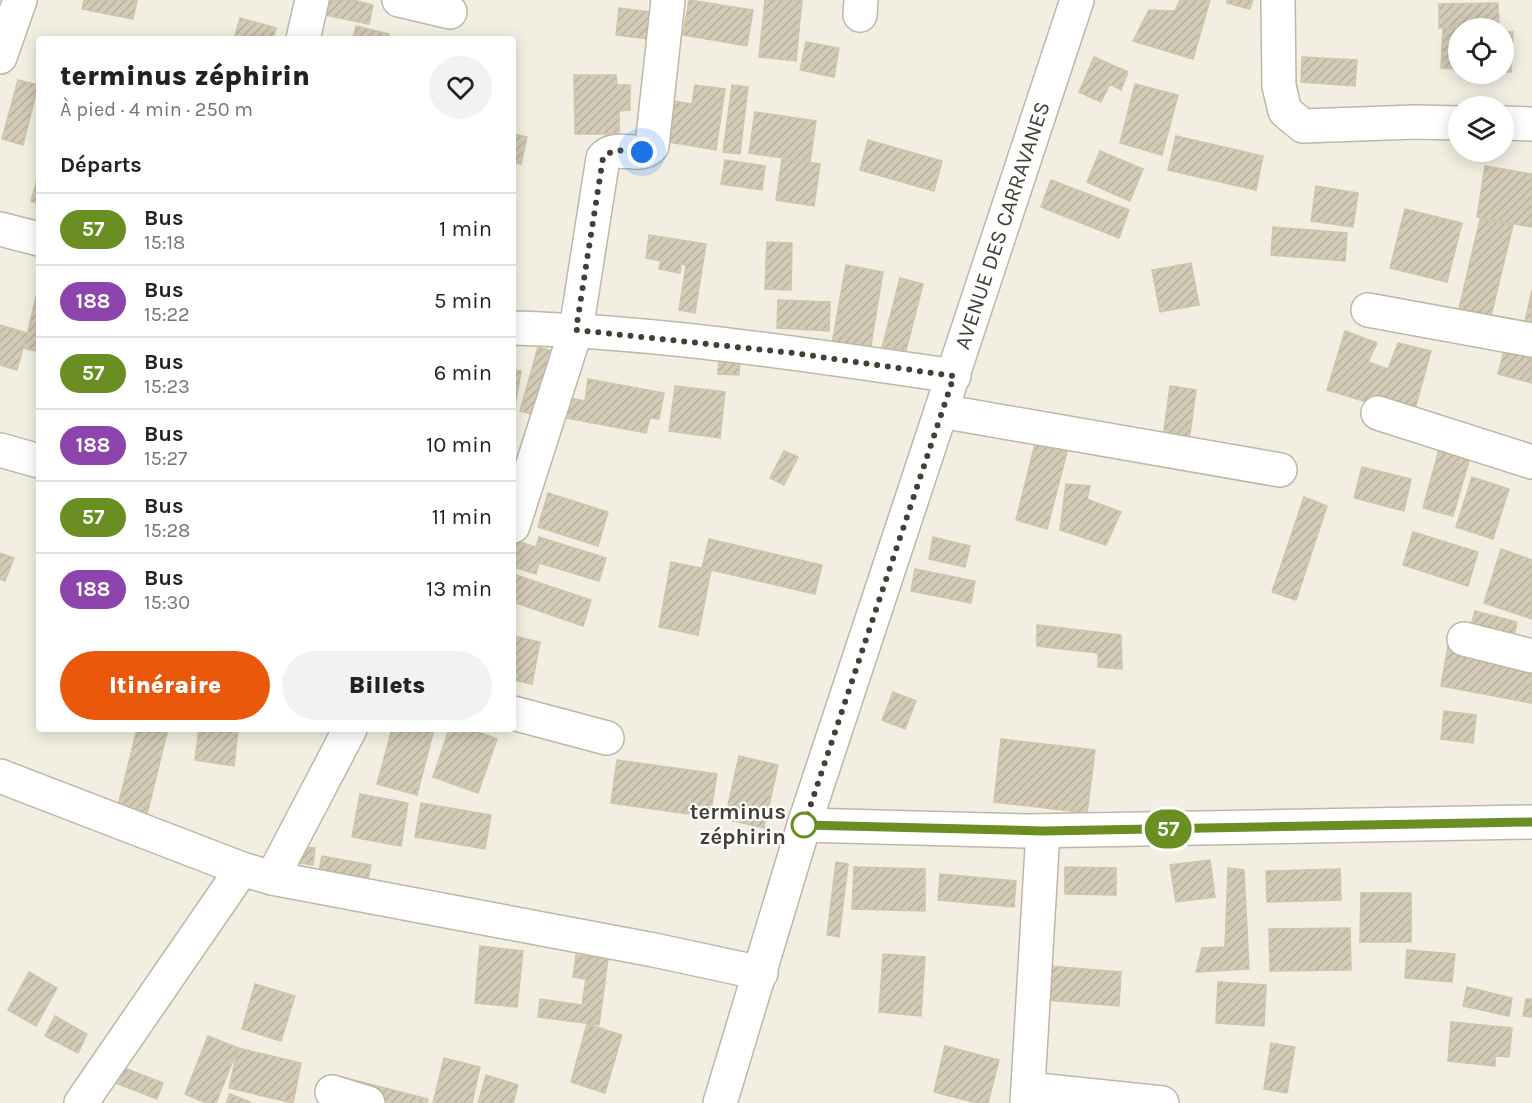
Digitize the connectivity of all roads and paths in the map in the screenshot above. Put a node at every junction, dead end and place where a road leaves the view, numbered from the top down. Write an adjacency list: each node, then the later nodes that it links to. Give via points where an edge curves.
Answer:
1 (20, 0): 9 (street)
2 (312, 0): 8 (street)
3 (399, 0): 7 (street)
4 (668, 0): 17 (street, via 652,146 642,152 615,150 603,158)
5 (1077, 0): 19 (street, AVENUE DES CARRAVANES)
6 (1278, 0): 10 (street, via 1279,86 1285,111 1303,126)
7 (450, 12)
8 (304, 36)
9 (0, 57)
10 (1448, 123)
11 (1514, 123): 12 (street)
12 (1532, 124)
13 (0, 229): 14 (street)
14 (36, 238)
15 (1368, 310): 18 (street)
16 (516, 328): 17 (street)
17 (576, 330): 19 (street, via 793,353); 26 (street)
18 (1532, 340)
19 (954, 376): 20 (street, AVENUE DES CARRAVANES)
20 (941, 411): 25 (street); 34 (street, AVENUE DES CARRAVANES)
21 (1378, 413): 24 (street)
22 (0, 450): 23 (street)
23 (36, 460)
24 (1532, 462)
25 (1280, 470)
26 (516, 517)
27 (1464, 639): 28 (street)
28 (1532, 656)
29 (516, 714): 31 (street)
30 (348, 732): 36 (street)
31 (607, 738)
32 (0, 776): 36 (street)
33 (1532, 822): 35 (street)
34 (804, 825): 35 (street); 37 (street, AVENUE DES CARRAVANES)
35 (1043, 831): 39 (street)
36 (257, 874): 37 (street); 40 (street)
37 (761, 973): 42 (street, AVENUE DES CARRAVANES)
38 (332, 1092): 41 (street)
39 (1028, 1096): 43 (street)
40 (81, 1103)
41 (368, 1103)
42 (720, 1103)
43 (1162, 1103)

